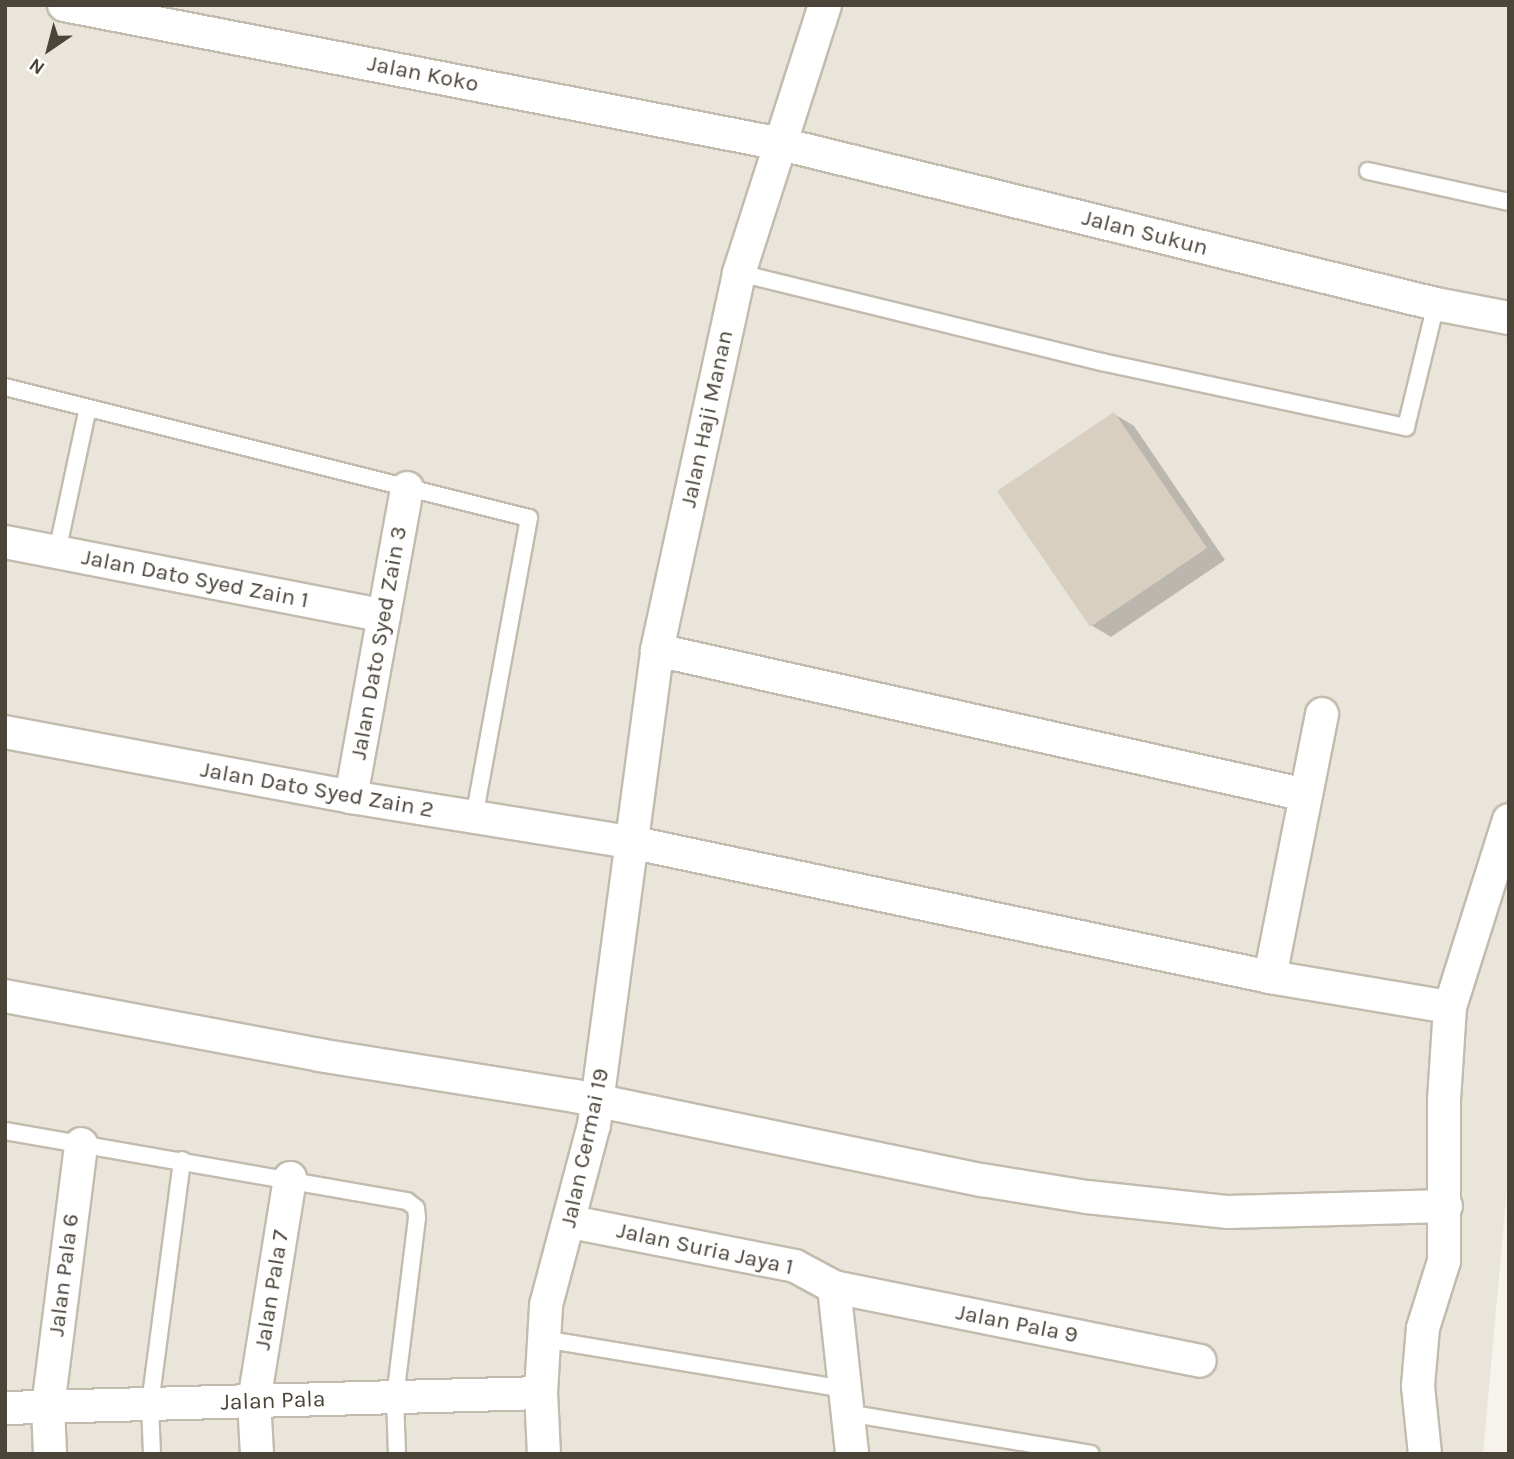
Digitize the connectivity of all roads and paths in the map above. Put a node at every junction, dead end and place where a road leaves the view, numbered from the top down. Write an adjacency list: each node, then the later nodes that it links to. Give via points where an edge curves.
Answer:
1 (64, 5): 3 (street, Jalan Koko)
2 (822, 6): 3 (street, Jalan Haji Manan)
3 (781, 144): 6 (street, Jalan Haji Manan); 7 (street, Jalan Sukun)
4 (1368, 171): 5 (lane)
5 (1509, 202)
6 (739, 274): 7 (lane, via 1115,365 1406,427); 15 (street, Jalan Haji Manan)
7 (1436, 304): 8 (street, Jalan Sukun)
8 (1509, 318)
9 (5, 387): 10 (lane)
10 (88, 408): 11 (lane); 13 (lane)
11 (407, 488): 14 (street, Jalan Dato Syed Zain 3); 20 (lane, via 529,518)
12 (5, 542): 13 (street, Jalan Dato Syed Zain 1)
13 (57, 552): 14 (street, Jalan Dato Syed Zain 1)
14 (384, 616): 19 (street, Jalan Dato Syed Zain 3)
15 (657, 650): 18 (street); 22 (street, Jalan Haji Manan)
16 (1322, 714): 18 (street)
17 (5, 732): 19 (street, Jalan Dato Syed Zain 2)
18 (1306, 796): 23 (street)
19 (351, 797): 20 (street, Jalan Dato Syed Zain 2)
20 (474, 818): 22 (street, Jalan Dato Syed Zain 2)
21 (1509, 820): 25 (street)
22 (630, 842): 23 (street, Jalan Dato Syed Zain 2); 26 (street, Jalan Cermai 19)
23 (1270, 977): 25 (street, Jalan Dato Syed Zain 2)
24 (5, 996): 26 (street, via 319,1055)
25 (1450, 1007): 31 (street, via 1444,1100)
26 (598, 1100): 31 (street, via 982,1181 1187,1209); 32 (street, Jalan Cermai 19)
27 (5, 1131): 28 (lane)
28 (81, 1144): 29 (lane); 41 (street, Jalan Pala 6)
29 (182, 1160): 30 (lane); 40 (lane)
30 (290, 1178): 37 (lane, via 407,1200 416,1208); 38 (street, Jalan Pala 7)
31 (1446, 1206): 50 (street, via 1444,1261 1423,1328 1418,1386)
32 (571, 1222): 33 (street, Jalan Suria Jaya 1, via 794,1266); 34 (street, Jalan Cermai 19, via 547,1305)
33 (834, 1287): 35 (street, Jalan Pala 9); 39 (street)
34 (543, 1339): 36 (street, Jalan Cermai 19); 39 (lane)
35 (1200, 1361)
36 (541, 1394): 37 (street, Jalan Pala); 47 (street, Jalan Cermai 19)
37 (395, 1397): 38 (street, Jalan Pala); 46 (lane)
38 (254, 1401): 40 (street, Jalan Pala); 45 (street, Jalan Pala 7)
39 (846, 1401): 48 (street); 49 (lane)
40 (149, 1404): 41 (street, Jalan Pala); 44 (lane)
41 (48, 1406): 42 (street, Jalan Pala); 43 (street, Jalan Pala 6)
42 (5, 1408)
43 (50, 1454)
44 (152, 1454)
45 (257, 1454)
46 (397, 1454)
47 (544, 1454)
48 (852, 1454)
49 (1091, 1454)
50 (1425, 1454)

